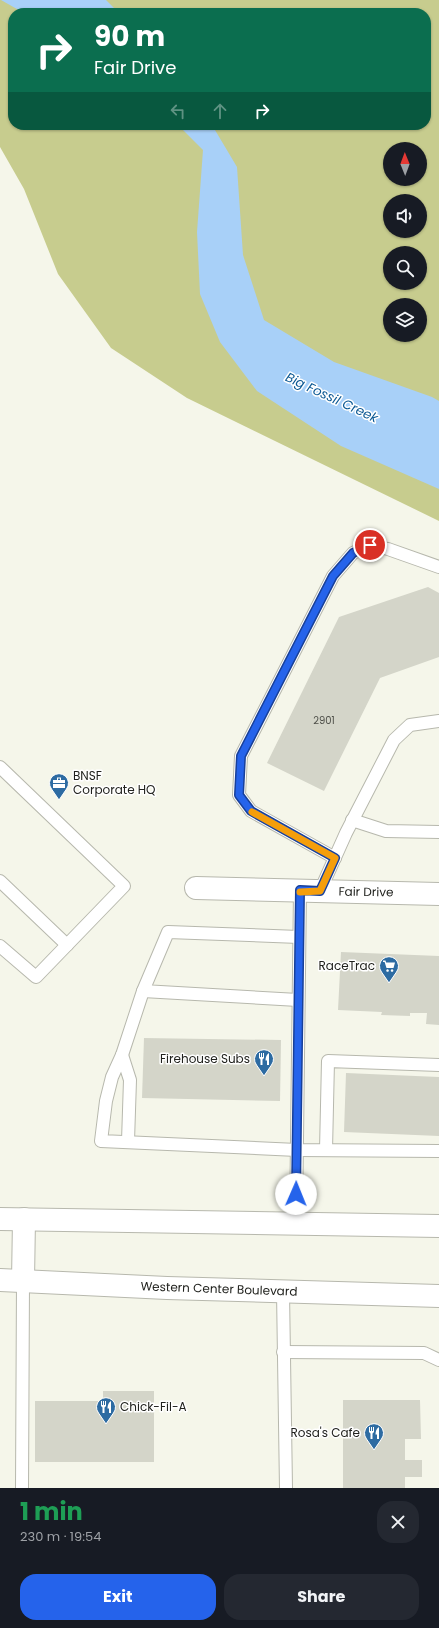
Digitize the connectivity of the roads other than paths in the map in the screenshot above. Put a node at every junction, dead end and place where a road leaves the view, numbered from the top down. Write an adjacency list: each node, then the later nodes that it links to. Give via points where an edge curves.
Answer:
1 (439, 567): 6 (lane, via 370,545 353,553 333,576 241,756 239,795 251,811)
2 (439, 721): 4 (lane, via 410,725 394,740)
3 (0, 767): 12 (lane, via 124,886)
4 (352, 820): 5 (lane, via 386,831); 6 (lane)
5 (439, 832)
6 (335, 858): 9 (lane)
7 (0, 881): 12 (lane)
8 (196, 888): 9 (main road, Fair Drive)
9 (310, 891): 10 (main road, Fair Drive); 11 (lane)
10 (439, 894)
11 (299, 936): 14 (lane, via 168,932); 15 (lane)
12 (66, 945): 13 (lane, via 36,977)
13 (0, 946)
14 (143, 991): 15 (lane); 16 (lane)
15 (298, 1000): 19 (lane)
16 (122, 1055): 18 (lane, via 130,1080); 18 (lane, via 112,1077 106,1101 101,1141)
17 (439, 1065): 20 (lane, via 328,1061)
18 (128, 1141): 19 (lane)
19 (297, 1150): 20 (lane); 24 (lane)
20 (326, 1150): 21 (lane)
21 (439, 1151)
22 (0, 1219): 23 (main road)
23 (24, 1219): 24 (main road); 27 (main road)
24 (296, 1222): 25 (main road)
25 (439, 1226)
26 (0, 1280): 27 (main road, Western Center Boulevard)
27 (23, 1281): 28 (main road, Western Center Boulevard); 32 (lane)
28 (283, 1292): 29 (main road, Western Center Boulevard); 30 (lane)
29 (439, 1296)
30 (283, 1352): 31 (lane, via 424,1353); 33 (lane)
31 (439, 1360)
32 (22, 1488)
33 (286, 1488)

